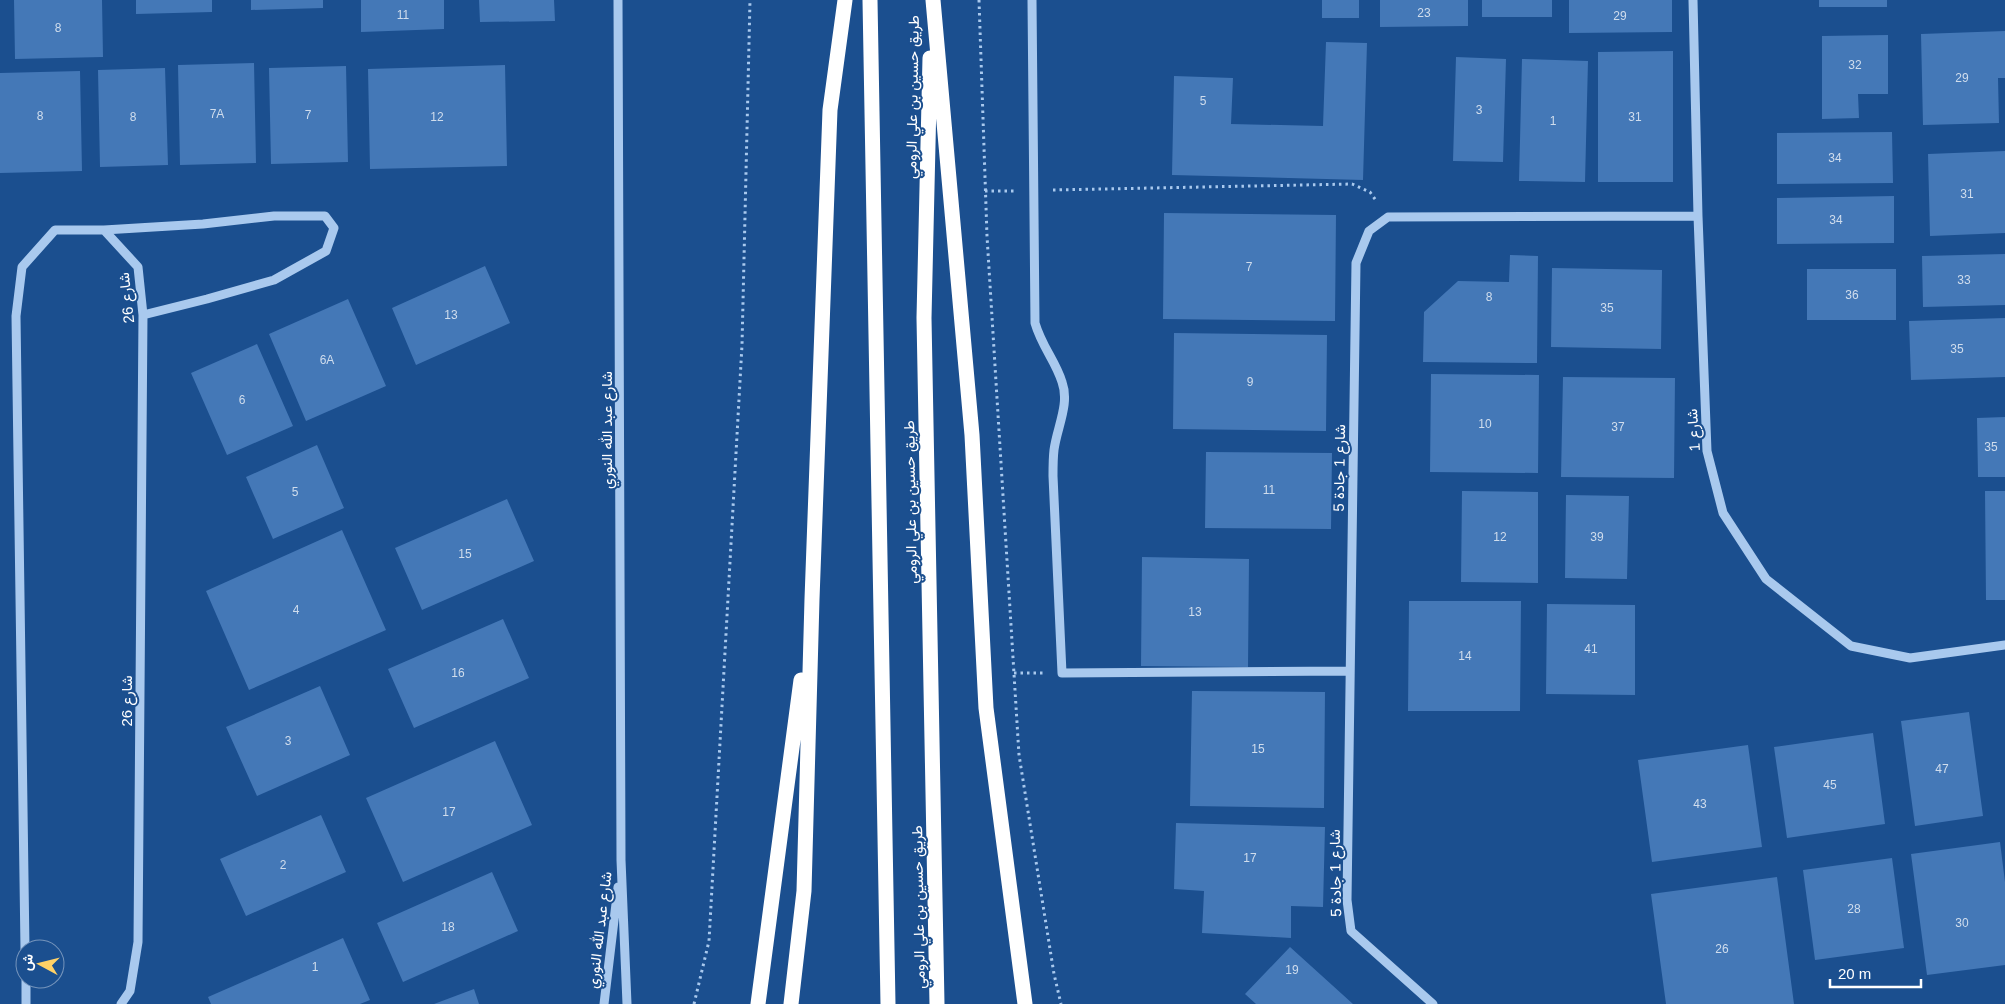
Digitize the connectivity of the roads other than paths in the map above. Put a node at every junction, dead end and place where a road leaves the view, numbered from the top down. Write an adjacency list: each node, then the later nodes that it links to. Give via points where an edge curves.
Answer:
1 (618, 0): 13 (street, شارع عبد الله النوري)
2 (845, 0): 10 (highway, via 830,110)
3 (870, 0): 23 (highway, طريق حسين بن علي الرومي)
4 (932, 0): 16 (highway, via 972,435 986,708); 24 (highway, طريق حسين بن علي الرومي, via 924,318)
5 (1032, 0): 12 (street, via 1035,323 1039,338 1063,383 1065,403 1054,449 1052,476 1062,673)
6 (1693, 0): 7 (street, شارع 1)
7 (1698, 216): 11 (street, شارع 1, via 1707,451 1724,514 1766,579 1851,646 1910,658); 12 (street, شارع 1 جادة 5, via 1388,217 1369,232 1356,263)
8 (104, 230): 9 (street, شارع 26, via 138,267); 9 (street, via 274,216 325,216 334,228 326,251 274,280 207,300); 14 (street, via 55,230 22,267 16,316)
9 (143, 314): 18 (street, شارع 26, via 138,942 130,992)
10 (812, 599): 21 (highway); 22 (highway, via 804,892)
11 (2005, 645)
12 (1350, 670): 25 (street, شارع 1 جادة 5, via 1348,900 1351,931)
13 (621, 860): 19 (street, شارع عبد الله النوري); 20 (street, شارع عبد الله النوري)
14 (26, 939)
15 (26, 989): 17 (street)
16 (1025, 1000)
17 (26, 1004)
18 (120, 1004)
19 (604, 1004)
20 (627, 1004)
21 (758, 1004)
22 (791, 1004)
23 (888, 1004)
24 (937, 1004)
25 (1433, 1004)

